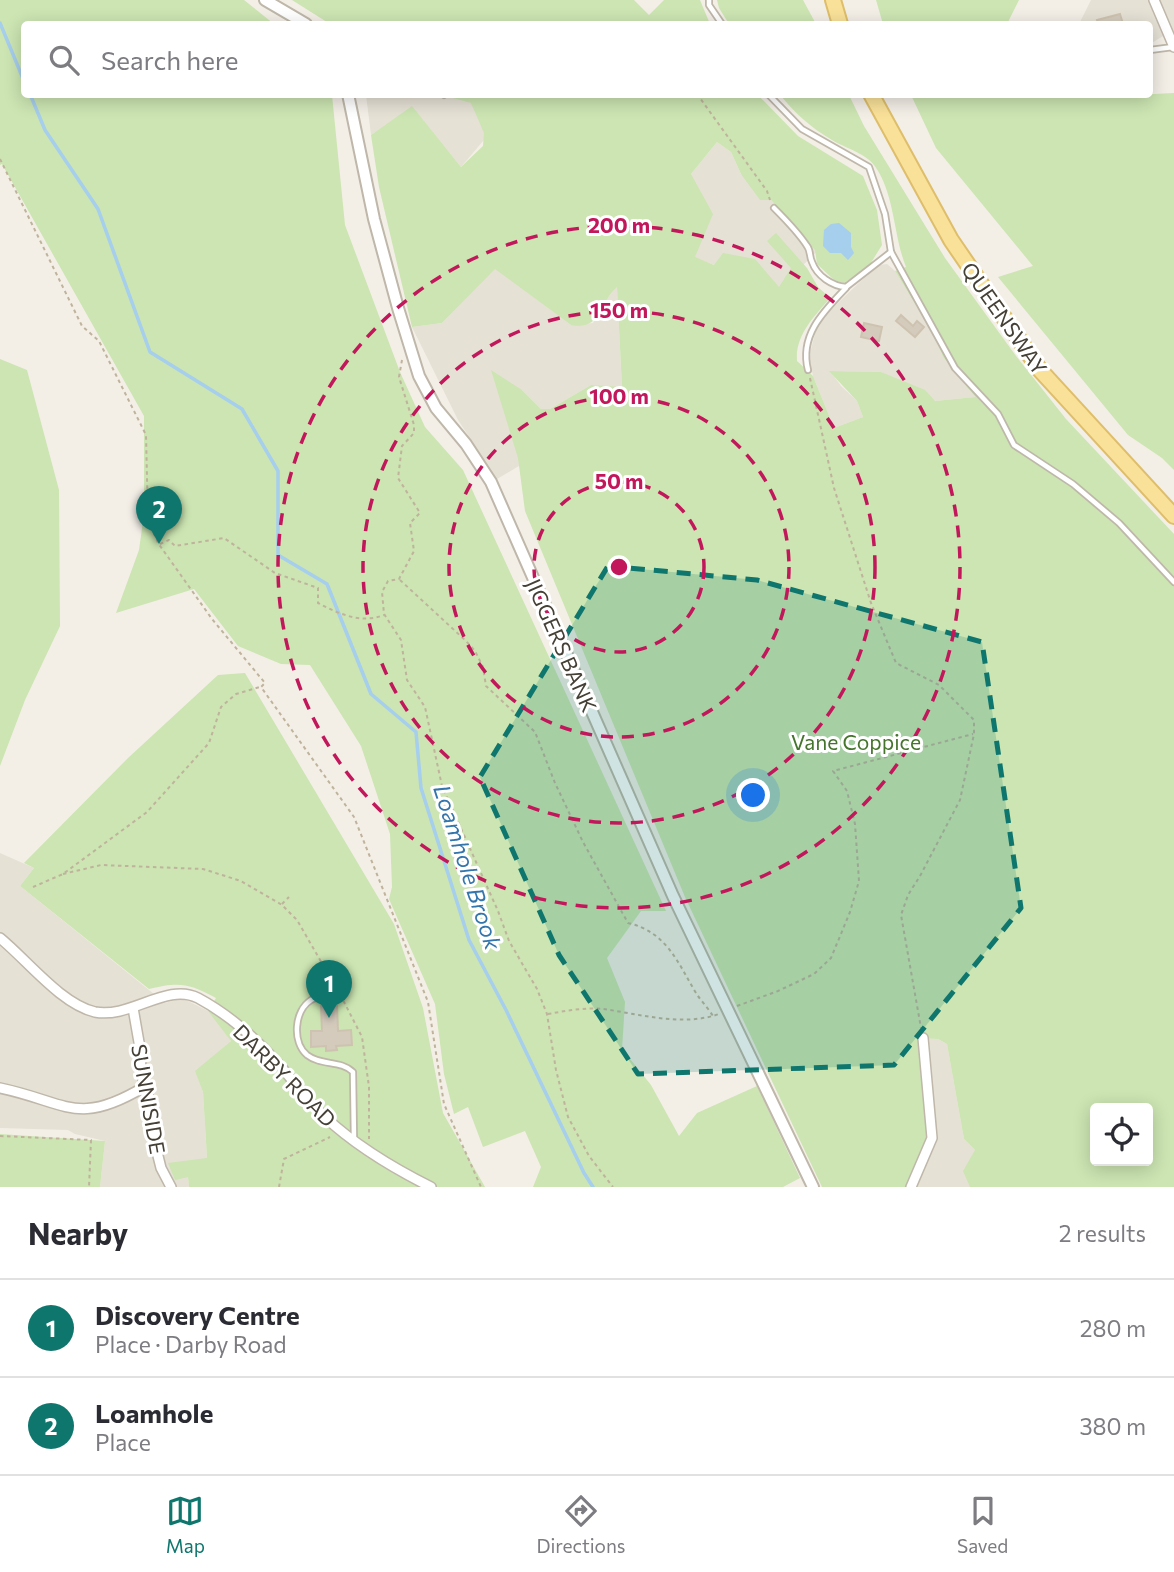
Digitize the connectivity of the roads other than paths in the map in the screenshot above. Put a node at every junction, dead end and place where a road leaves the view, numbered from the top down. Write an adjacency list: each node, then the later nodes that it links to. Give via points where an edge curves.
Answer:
1 (265, 0): 5 (street)
2 (709, 0): 6 (lane)
3 (833, 0): 7 (main road)
4 (1154, 0): 8 (street)
5 (301, 21)
6 (720, 21)
7 (839, 21)
8 (1174, 47): 9 (lane)
9 (1153, 50)
10 (349, 98): 28 (street, JIGGERS BANK, via 374,219 419,376 436,408 491,482 673,896)
11 (772, 98): 14 (lane, via 802,129 869,167 885,214)
12 (873, 98): 17 (main road, QUEENSWAY, via 951,240 1040,370)
13 (774, 208): 15 (lane, via 810,249 821,275 835,286)
14 (891, 252): 15 (lane); 18 (lane, via 955,368 998,414 1014,445 1073,484 1119,523)
15 (846, 287): 16 (lane, via 816,319 806,346)
16 (808, 370)
17 (1174, 516)
18 (1174, 582)
19 (0, 938): 21 (street, DARBY ROAD, via 64,997 93,1012)
20 (327, 994): 25 (lane, via 304,1006 297,1039 311,1058 354,1072)
21 (133, 1008): 23 (street, SUNNISIDE); 25 (street, DARBY ROAD, via 180,993 198,998 240,1027 323,1115)
22 (923, 1038): 29 (street, via 932,1138)
23 (144, 1087): 24 (street, via 119,1102 86,1110); 26 (street, SUNNISIDE, via 152,1108 161,1168)
24 (0, 1088)
25 (355, 1140): 27 (street, DARBY ROAD)
26 (172, 1187)
27 (431, 1187)
28 (813, 1187)
29 (911, 1187)

